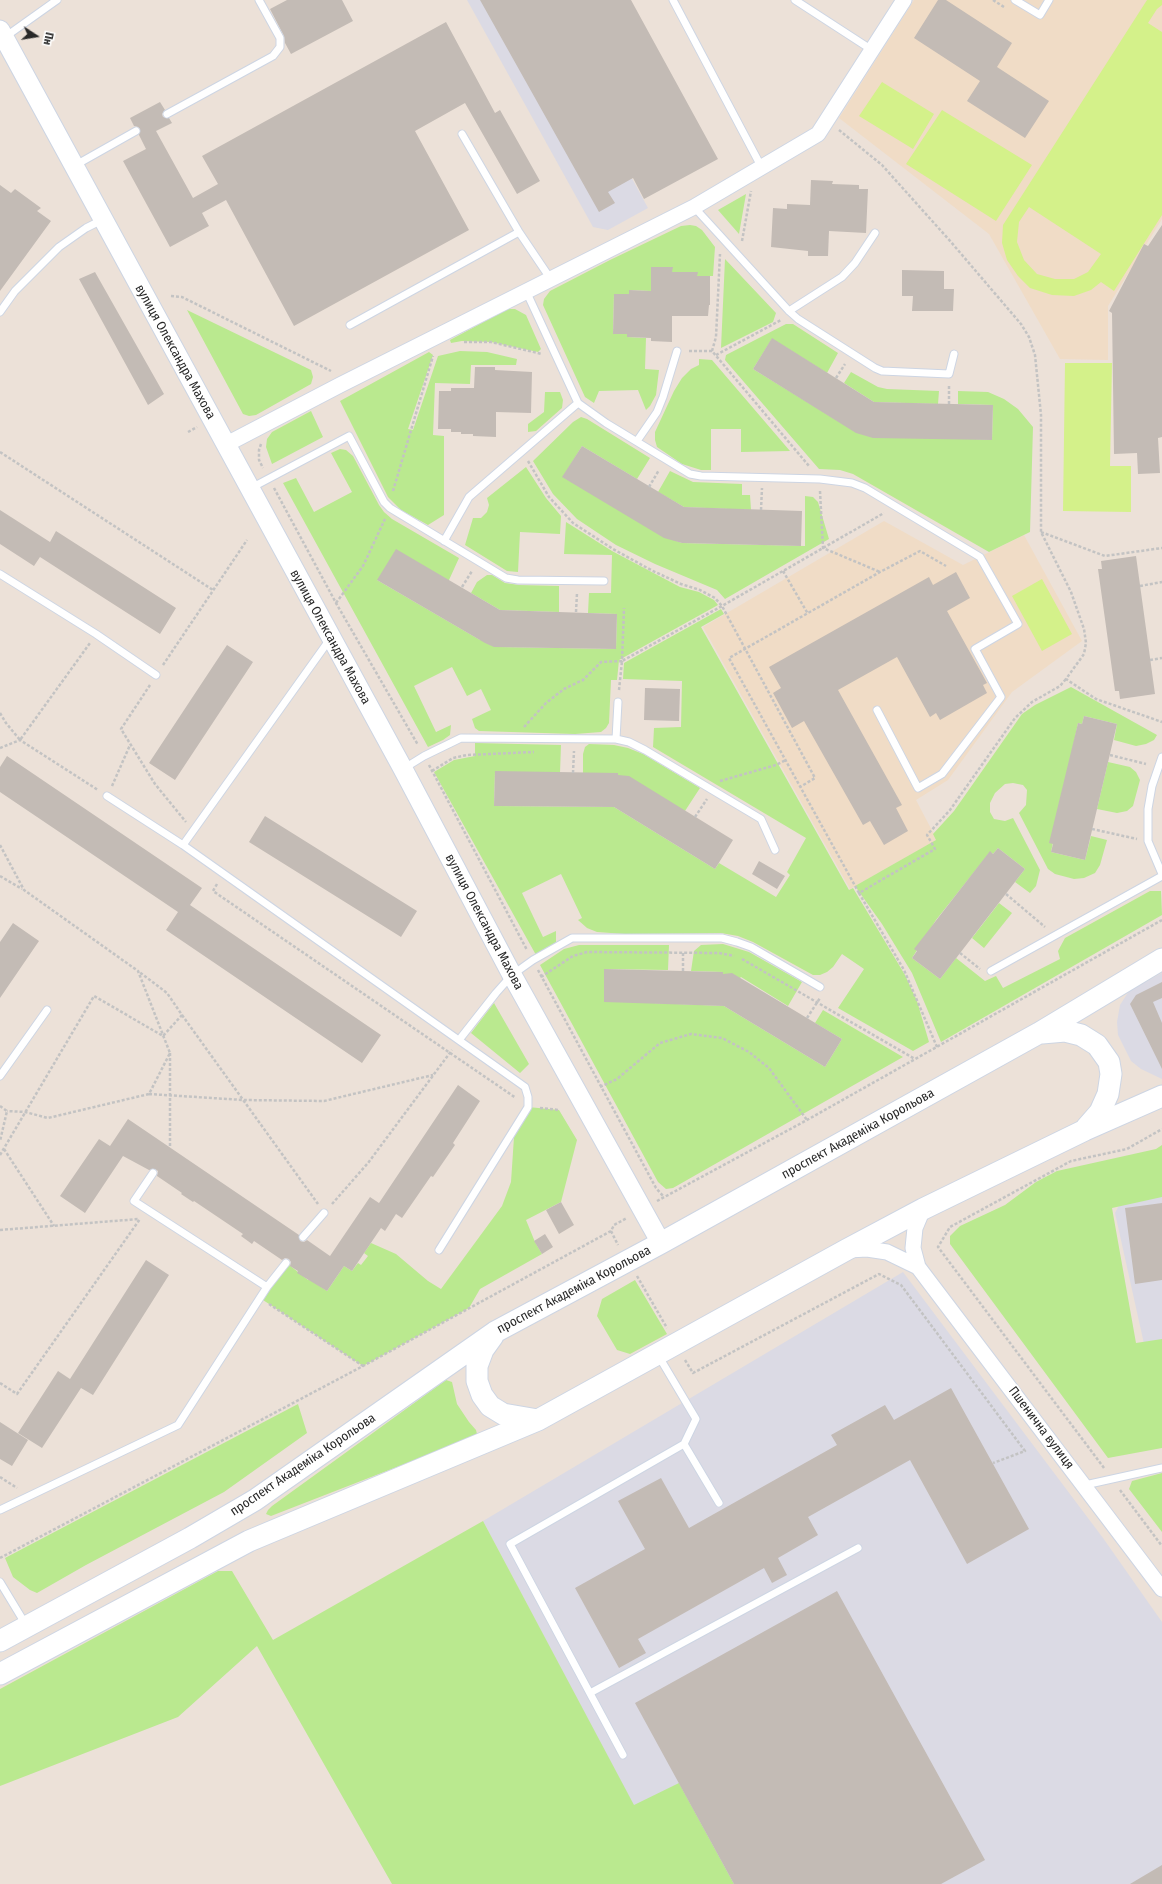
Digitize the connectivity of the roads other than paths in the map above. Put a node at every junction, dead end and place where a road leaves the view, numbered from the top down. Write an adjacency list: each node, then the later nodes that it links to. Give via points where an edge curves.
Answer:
1 (57, 0): 8 (lane)
2 (259, 0): 10 (lane, via 280,38 280,47 273,56)
3 (673, 0): 14 (lane)
4 (795, 0): 9 (lane)
5 (904, 0): 9 (street)
6 (1015, 0): 7 (lane, via 1040,15)
7 (1049, 0)
8 (2, 33): 13 (street, вулиця Олександра Махова)
9 (872, 50): 14 (street, via 818,134)
10 (167, 114)
11 (136, 131): 13 (lane)
12 (462, 134): 17 (lane)
13 (74, 166): 16 (street, вулиця Олександра Махова)
14 (762, 168): 15 (street)
15 (694, 207): 19 (street); 22 (lane)
16 (102, 220): 21 (lane, via 59,247 15,291); 28 (street, вулиця Олександра Махова)
17 (518, 232): 19 (lane); 23 (lane)
18 (875, 233): 22 (lane, via 855,263 842,276)
19 (550, 278): 20 (street)
20 (526, 291): 26 (lane); 28 (street)
21 (0, 312)
22 (788, 314): 25 (lane, via 882,371 949,374)
23 (350, 325)
24 (677, 351): 27 (lane, via 657,412)
25 (954, 354)
26 (578, 403): 27 (lane); 30 (lane, via 469,497)
27 (637, 441): 36 (lane, via 690,474 820,479 852,483 980,557 1018,624 975,649 1001,697 942,774 918,788)
28 (225, 445): 29 (street, вулиця Олександра Махова)
29 (249, 489): 30 (lane, via 349,436 384,502 398,514); 33 (street, вулиця Олександра Махова)
30 (444, 541): 32 (lane, via 506,578)
31 (1, 578): 34 (lane, via 96,634)
32 (604, 581)
33 (330, 639): 39 (street, вулиця Олександра Махова); 41 (lane)
34 (156, 675)
35 (618, 702): 37 (lane)
36 (877, 710)
37 (616, 739): 39 (lane, via 461,738); 42 (lane, via 646,750 761,820)
38 (1162, 757): 43 (lane, via 1148,809 1148,841)
39 (403, 769): 46 (street, вулиця Олександра Махова)
40 (108, 796): 41 (lane)
41 (183, 845): 50 (lane)
42 (775, 850)
43 (1162, 875): 45 (lane)
44 (1162, 959): 49 (main road, проспект Академіка Корольова)
45 (991, 971)
46 (512, 975): 47 (lane, via 572,938 722,938 751,947); 50 (lane); 58 (street, вулиця Олександра Махова)
47 (820, 987)
48 (47, 1010): 51 (lane)
49 (1039, 1033): 53 (main road, via 1065,1031 1081,1035 1097,1045 1109,1062 1111,1074 1108,1094 1100,1112); 58 (main road, проспект Академіка Корольова)
50 (459, 1040): 59 (lane, via 525,1087 528,1107)
51 (0, 1076)
52 (1162, 1096): 53 (main road)
53 (1085, 1130): 55 (main road)
54 (153, 1173): 63 (lane, via 134,1201)
55 (923, 1210): 60 (main road); 62 (street, Пшенична вулиця, via 915,1228 913,1248)
56 (324, 1213): 57 (lane)
57 (303, 1238)
58 (660, 1243): 64 (main road, проспект Академіка Корольова)
59 (439, 1250)
60 (846, 1250): 62 (street, Пшенична вулиця, via 867,1249 887,1252); 65 (main road)
61 (286, 1263): 63 (lane)
62 (918, 1268): 69 (street, Пшенична вулиця)
63 (267, 1287): 71 (lane, via 178,1425)
64 (495, 1332): 66 (main road, via 483,1350 477,1366 477,1381 482,1395 490,1406 502,1414); 75 (main road, проспект Академіка Корольова, via 255,1500)
65 (658, 1355): 66 (main road); 67 (lane, via 696,1419)
66 (538, 1420): 77 (main road, via 249,1541)
67 (684, 1444): 70 (lane); 78 (lane, via 510,1544)
68 (1162, 1468): 69 (lane)
69 (1084, 1485): 74 (street, Пшенична вулиця)
70 (719, 1503)
71 (2, 1507)
72 (858, 1548): 78 (lane)
73 (0, 1582): 75 (lane)
74 (1162, 1589)
75 (27, 1626): 76 (main road, проспект Академіка Корольова)
76 (0, 1641)
77 (0, 1674)
78 (590, 1693): 79 (lane)
79 (623, 1755)

